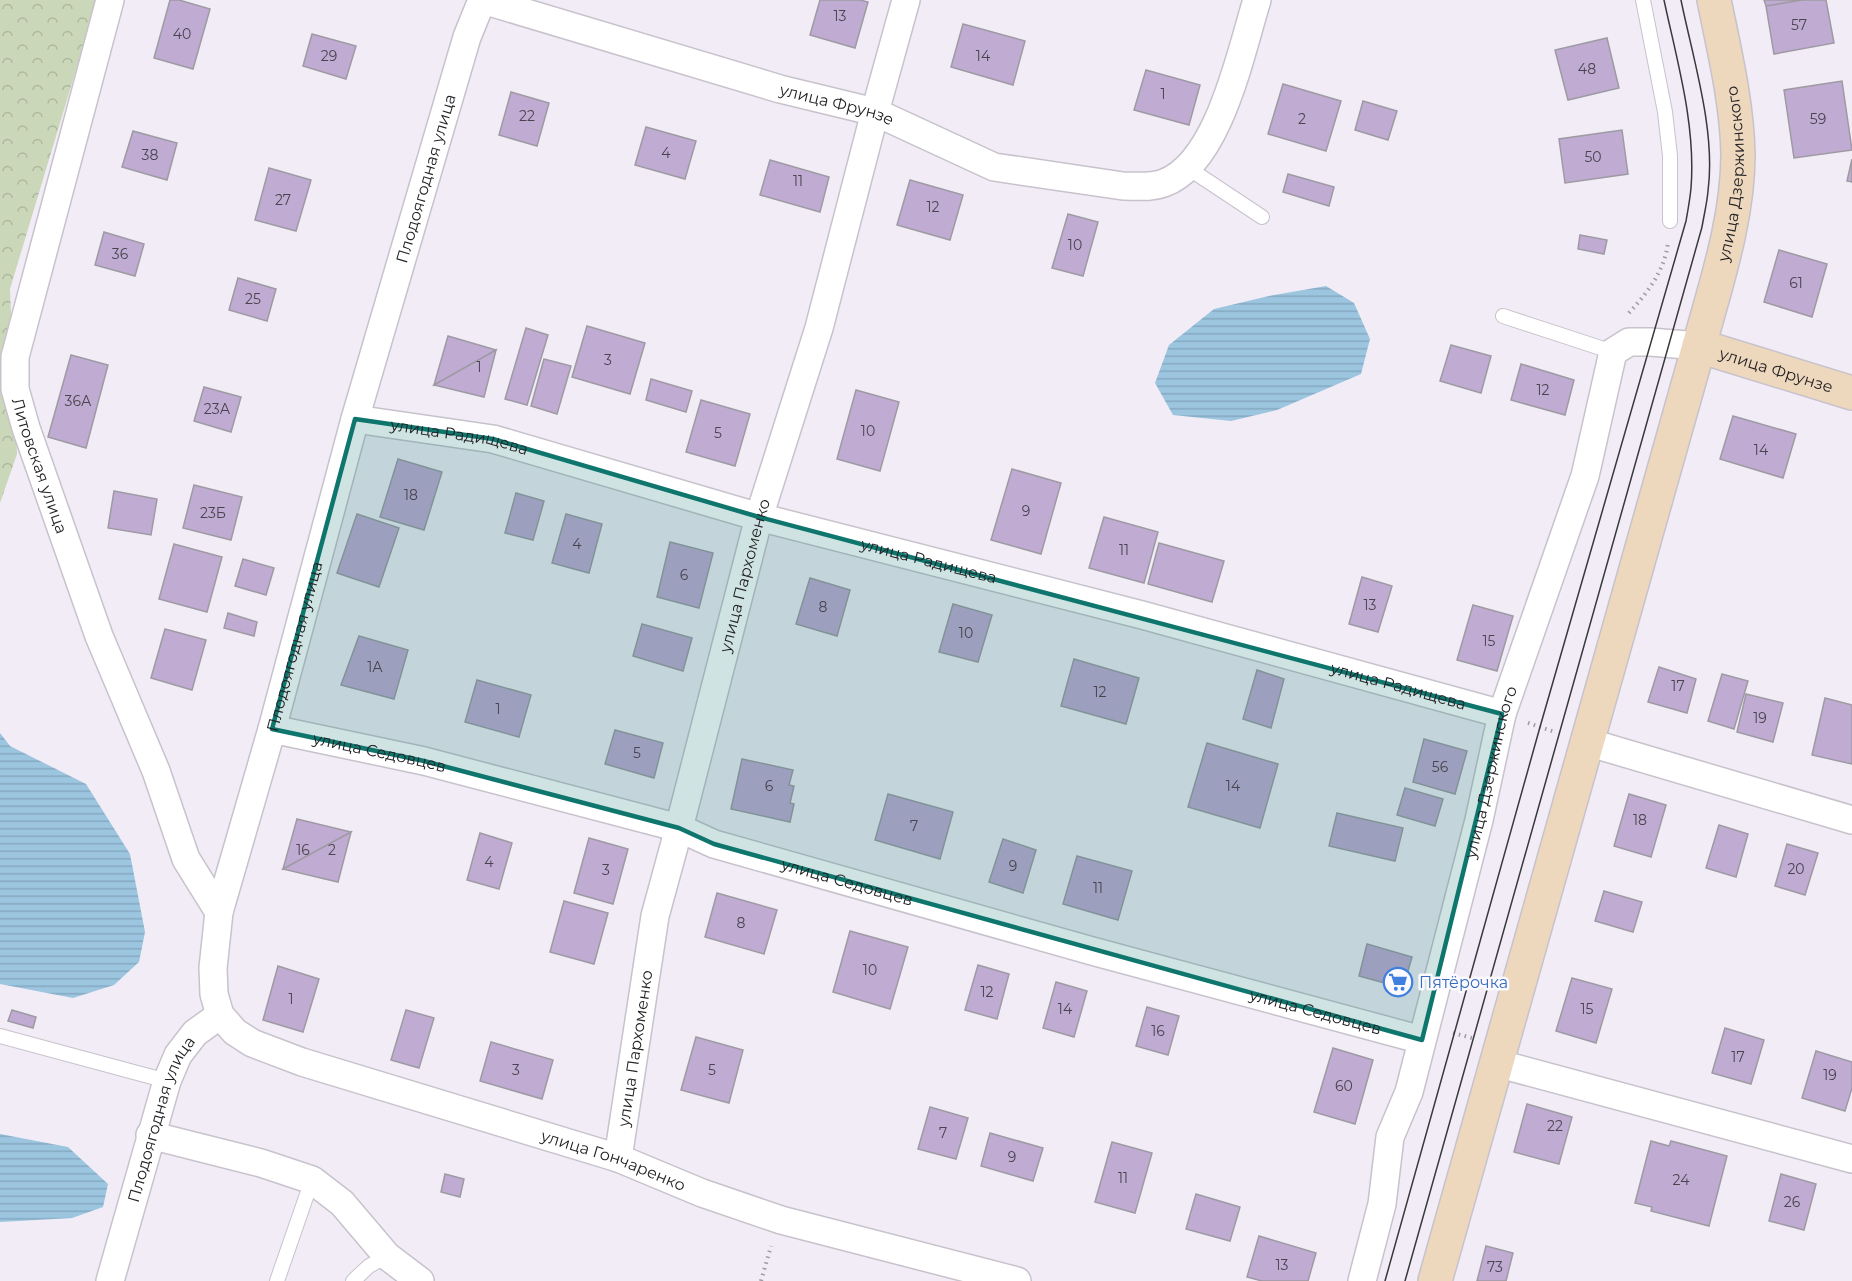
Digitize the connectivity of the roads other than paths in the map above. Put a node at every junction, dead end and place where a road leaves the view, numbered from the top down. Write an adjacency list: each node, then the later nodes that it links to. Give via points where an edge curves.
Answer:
1 (110, 0): 22 (street, Литовская улица, via 15,357 15,389 99,636 156,771 186,859)
2 (482, 0): 7 (street, улица Фрунзе, via 780,89); 15 (street, Плодоягодная улица, via 467,37)
3 (906, 0): 7 (street, улица Пархоменко)
4 (1257, 0): 8 (street, via 1225,104 1210,138)
5 (1643, 0): 10 (lane, via 1665,111)
6 (1714, 0): 12 (main road, улица Дзержинского, via 1738,154 1728,234)
7 (875, 112): 8 (street, улица Фрунзе, via 994,167 1143,187 1165,183); 16 (street, улица Пархоменко, via 819,328)
8 (1188, 168): 9 (lane)
9 (1262, 217)
10 (1670, 221)
11 (1503, 316): 13 (lane)
12 (1700, 346): 13 (street, via 1629,342); 14 (main road, улица Фрунзе); 19 (main road, улица Дзержинского)
13 (1613, 352): 17 (street, улица Дзержинского, via 1585,476)
14 (1852, 393)
15 (355, 419): 16 (street, улица Радищева, via 493,440); 18 (street, Плодоягодная улица)
16 (759, 517): 17 (street, улица Радищева, via 1142,615); 21 (street, улица Пархоменко)
17 (1502, 714): 24 (street, улица Дзержинского)
18 (272, 729): 21 (street, улица Седовцев, via 424,762); 22 (street, Плодоягодная улица)
19 (1587, 742): 20 (street); 26 (main road, улица Дзержинского)
20 (1852, 820)
21 (679, 828): 24 (street, улица Седовцев, via 714,844 1081,948); 29 (street, улица Пархоменко, via 655,916)
22 (219, 912): 23 (street, Плодоягодная улица, via 213,968)
23 (219, 1015): 27 (street, Плодоягодная улица, via 195,1033 178,1055); 29 (street, улица Гончаренко, via 252,1043 302,1062)
24 (1424, 1033): 38 (street, улица Дзержинского, via 1409,1092 1390,1137 1382,1204)
25 (0, 1036): 27 (lane)
26 (1499, 1053): 30 (street); 39 (main road, улица Дзержинского)
27 (166, 1081): 28 (street, Плодоягодная улица)
28 (150, 1136): 31 (street); 33 (street, Плодоягодная улица)
29 (618, 1158): 37 (street, улица Гончаренко, via 781,1220)
30 (1852, 1159)
31 (312, 1180): 32 (street, via 342,1203); 34 (lane)
32 (387, 1256): 35 (lane); 36 (street)
33 (110, 1281)
34 (277, 1281)
35 (353, 1281)
36 (420, 1281)
37 (1017, 1281)
38 (1362, 1281)
39 (1435, 1281)

